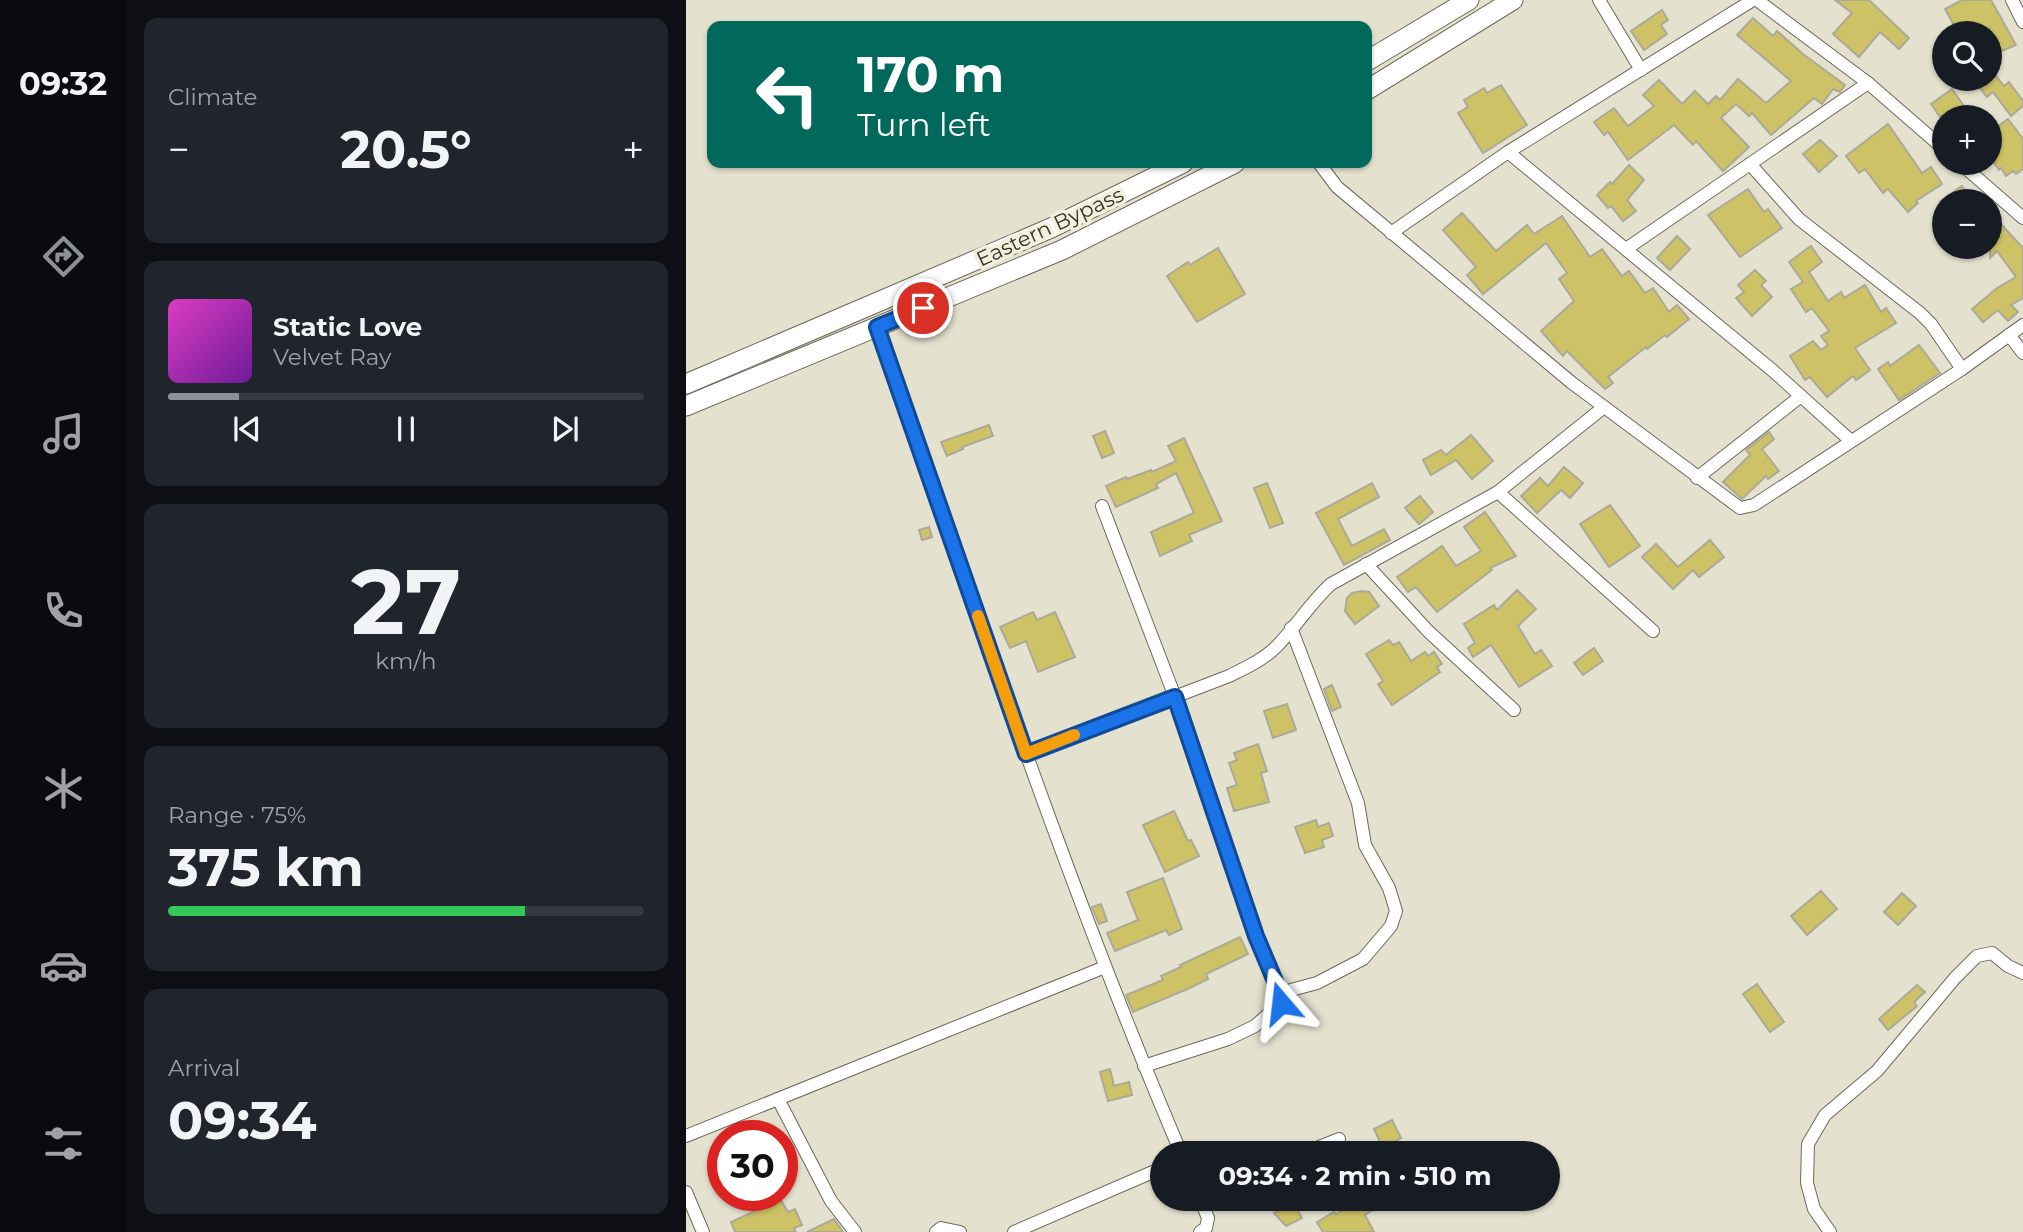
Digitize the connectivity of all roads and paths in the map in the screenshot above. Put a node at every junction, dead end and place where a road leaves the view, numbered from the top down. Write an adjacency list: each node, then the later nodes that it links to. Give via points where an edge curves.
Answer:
1 (1469, 0): 7 (main road)
2 (1513, 0): 10 (main road)
3 (1599, 0): 8 (street)
4 (1755, 0): 8 (street); 9 (street)
5 (2012, 0): 6 (street)
6 (2023, 22)
7 (1372, 58)
8 (1641, 70): 12 (street)
9 (1868, 83): 11 (street); 13 (street)
10 (1372, 87)
11 (1932, 139)
12 (1508, 152): 19 (street); 20 (street)
13 (1750, 164): 20 (street); 25 (street, via 1799,219 1920,313)
14 (1173, 168): 26 (main road, Eastern Bypass, via 1051,228)
15 (1225, 168): 22 (main road, Eastern Bypass, via 1062,250)
16 (1323, 168): 19 (street, via 1337,187)
17 (1974, 175): 18 (street)
18 (2023, 218)
19 (1391, 233): 29 (street)
20 (1626, 249): 27 (street)
21 (2023, 325): 23 (street)
22 (877, 327): 28 (main road, Eastern Bypass); 39 (street)
23 (2009, 335): 24 (street); 25 (street)
24 (2023, 353)
25 (1962, 369): 30 (street)
26 (686, 384)
27 (1801, 396): 30 (street); 31 (street)
28 (686, 406)
29 (1604, 407): 31 (street); 32 (street)
30 (1850, 441): 31 (street, via 1747,508 1733,505)
31 (1697, 478)
32 (1498, 492): 34 (street); 36 (street)
33 (1102, 506): 37 (street)
34 (1366, 564): 35 (street, via 1331,584); 38 (street, via 1429,632)
35 (1291, 628): 37 (street, via 1254,663); 42 (street, via 1358,803 1365,845 1396,911 1391,926 1363,959 1317,983)
36 (1653, 631)
37 (1175, 697): 39 (street); 42 (street, via 1256,936)
38 (1514, 710)
39 (1026, 754): 40 (street)
40 (1105, 967): 43 (street); 44 (street)
41 (2023, 973): 58 (street, via 1992,953 1977,956 1877,1071 1825,1115 1808,1144 1807,1184 1814,1209)
42 (1280, 993): 43 (street, via 1281,1003 1255,1027)
43 (1144, 1066): 47 (street)
44 (778, 1099): 45 (street); 54 (street, via 831,1201)
45 (686, 1136)
46 (1339, 1139): 48 (street)
47 (1176, 1141)
48 (1334, 1141)
49 (1150, 1173): 57 (street)
50 (686, 1192): 53 (street)
51 (1205, 1211): 52 (street)
52 (1205, 1231)
53 (703, 1232)
54 (855, 1232)
55 (936, 1232): 56 (street, via 941,1228)
56 (960, 1232)
57 (1014, 1232)
58 (1830, 1232)

